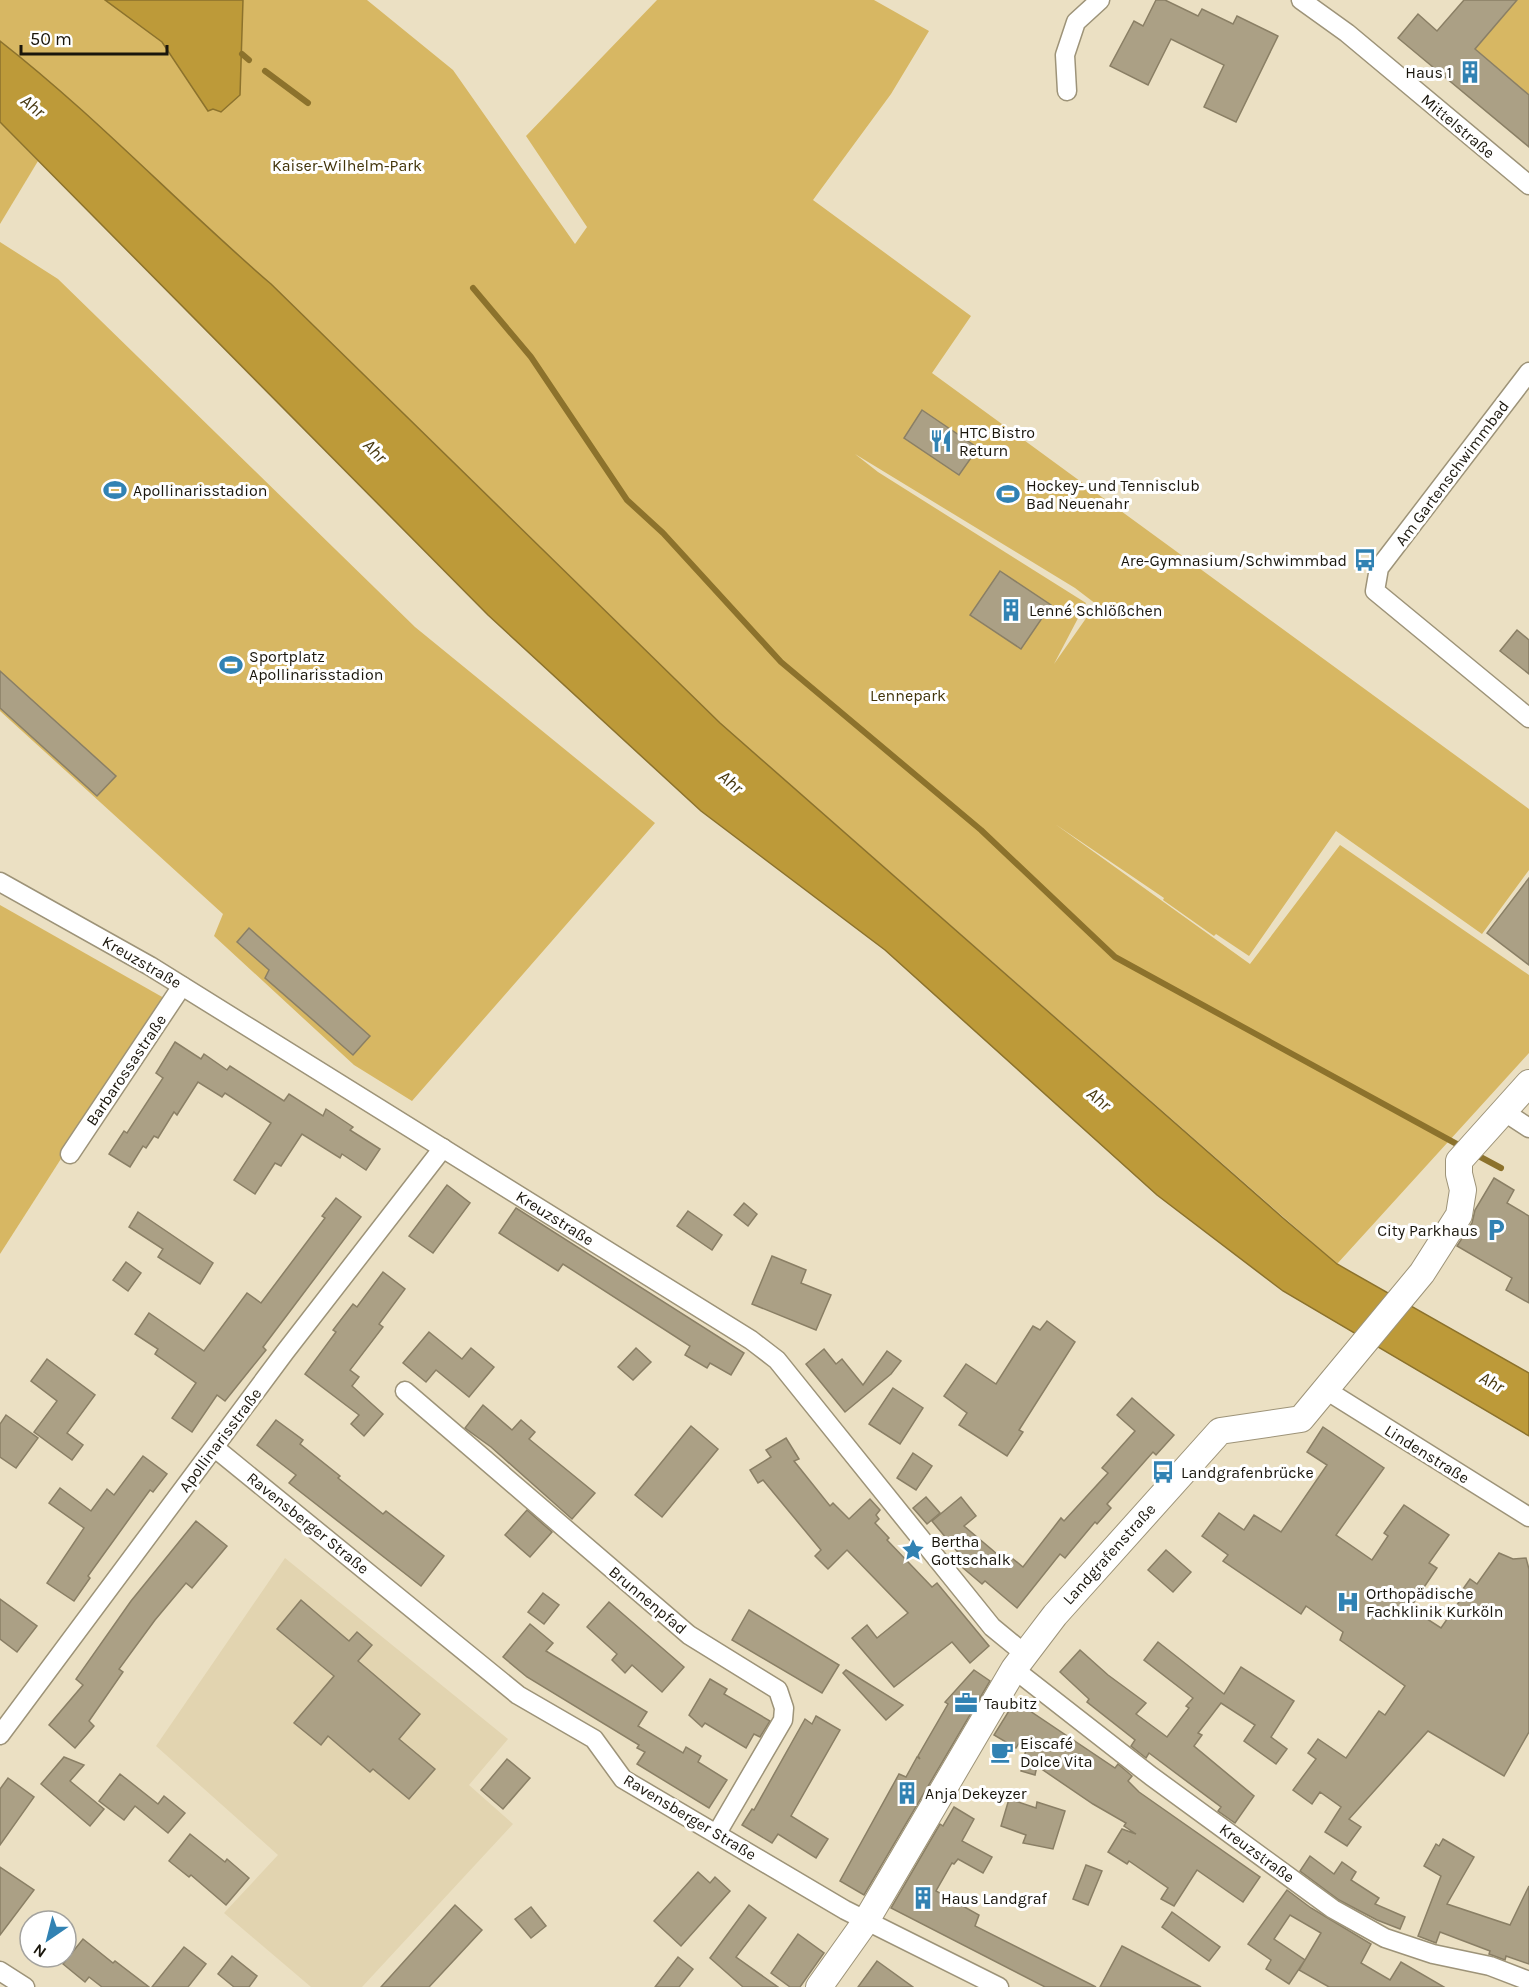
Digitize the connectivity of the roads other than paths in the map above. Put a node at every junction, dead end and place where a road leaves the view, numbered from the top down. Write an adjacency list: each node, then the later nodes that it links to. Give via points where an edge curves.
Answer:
1 (1100, 0): 3 (street, via 1076,22 1065,55)
2 (1301, 0): 4 (street, Mittelstraße, via 1347,33)
3 (1067, 91)
4 (1529, 185)
5 (1529, 372): 6 (street, Am Gartenschwimmbad, via 1379,568 1375,591)
6 (1529, 718)
7 (0, 882): 8 (street, Kreuzstraße)
8 (182, 986): 12 (street, Kreuzstraße); 13 (street, Barbarossastraße)
9 (1529, 1083): 10 (street, Landgrafenstraße)
10 (1503, 1111): 11 (street); 15 (street, Landgrafenstraße, via 1459,1161 1463,1190 1459,1215 1422,1273)
11 (1529, 1128)
12 (443, 1148): 16 (street, Apollinarisstraße); 18 (street, Kreuzstraße, via 777,1360)
13 (70, 1154)
14 (405, 1390): 20 (street, Brunnenpfad, via 689,1635 778,1690 783,1720)
15 (1326, 1390): 17 (street, Lindenstraße); 18 (street, Landgrafenstraße, via 1301,1419 1220,1431 1055,1615)
16 (215, 1448): 19 (street, Apollinarisstraße); 20 (street, Ravensberger Straße, via 518,1695 594,1739 623,1779)
17 (1529, 1517)
18 (1020, 1662): 21 (street, Landgrafenstraße); 23 (street, Kreuzstraße, via 1161,1783 1333,1909 1365,1929 1426,1952 1490,1966)
19 (0, 1735)
20 (717, 1833): 21 (street, Ravensberger Straße)
21 (866, 1921): 25 (street, Landgrafenstraße); 26 (street, Ravensberger Straße)
22 (0, 1971): 24 (street)
23 (1529, 1981)
24 (26, 1987)
25 (819, 1987)
26 (999, 1987)

